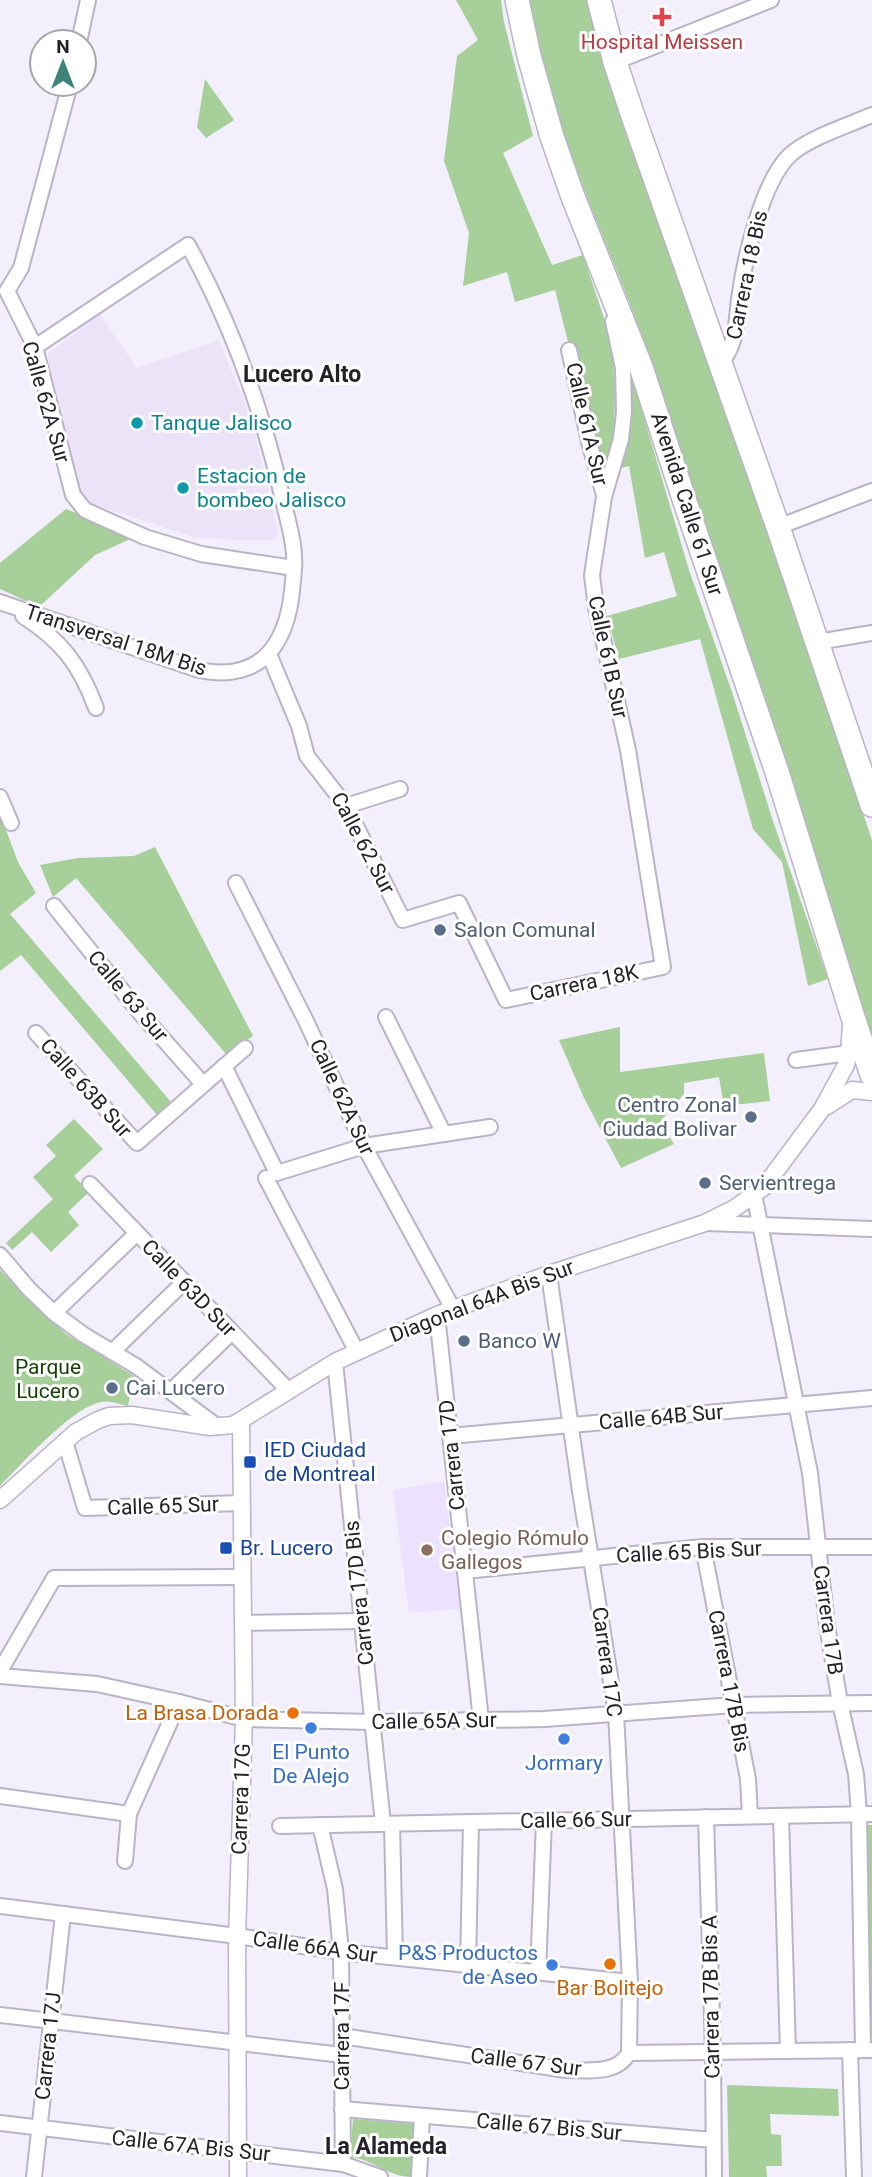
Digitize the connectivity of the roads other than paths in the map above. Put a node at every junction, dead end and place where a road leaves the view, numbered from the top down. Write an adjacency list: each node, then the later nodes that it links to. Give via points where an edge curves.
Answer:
1 (88, 0): 5 (street)
2 (517, 0): 9 (highway, Avenida Calle 61 Sur, via 542,105)
3 (600, 0): 6 (highway)
4 (771, 0): 6 (street)
5 (82, 28)
6 (615, 62): 12 (highway)
7 (66, 98): 10 (street, Calle 62A Sur, via 21,268 7,290)
8 (872, 115): 12 (street, Carrera 18 Bis, via 806,145 790,155 776,174 758,216 733,345)
9 (601, 266): 14 (street, Calle 61B Sur, via 625,398 621,439); 31 (highway, Avenida Calle 61 Sur, via 641,367 777,772)
10 (35, 347): 16 (street, Calle 62A Sur, via 70,489 85,510 145,537 201,554); 16 (street, via 188,245 218,304 262,420 290,531)
11 (569, 350): 14 (street, Calle 61A Sur)
12 (720, 364): 15 (highway)
13 (872, 491): 15 (street)
14 (604, 497): 29 (street, Calle 61B Sur, via 592,575 596,608 628,750)
15 (778, 527): 19 (highway)
16 (294, 568): 20 (street, via 289,613)
17 (0, 602): 20 (street, Transversal 18M Bis, via 211,672 243,670); 21 (street, via 59,643 85,680)
18 (872, 632): 19 (street)
19 (818, 642): 24 (highway)
20 (269, 654): 25 (street, Calle 62 Sur, via 307,756)
21 (96, 708)
22 (400, 789): 25 (street)
23 (0, 797): 26 (street)
24 (872, 805)
25 (346, 806): 30 (street, Calle 62 Sur, via 403,920 459,902)
26 (11, 822)
27 (236, 883): 44 (street, Calle 62A Sur)
28 (54, 906): 39 (street, Calle 63 Sur)
29 (663, 967): 30 (street, Carrera 18K)
30 (506, 1000)
31 (851, 1012): 35 (street); 38 (highway, Avenida Calle 61 Sur)
32 (386, 1017): 43 (street)
33 (36, 1032): 39 (street, Calle 63B Sur, via 137,1143)
34 (245, 1048): 37 (street)
35 (849, 1053): 36 (street); 41 (street)
36 (796, 1060)
37 (224, 1066): 39 (street); 45 (street)
38 (872, 1075)
39 (203, 1084)
40 (872, 1092): 41 (street, via 852,1090)
41 (822, 1109): 47 (street, Diagonal 64A Bis Sur)
42 (489, 1127): 43 (street)
43 (444, 1134): 44 (street)
44 (364, 1146): 45 (street); 55 (street, Calle 62A Sur)
45 (272, 1175): 59 (street)
46 (90, 1184): 50 (street, Calle 63D Sur)
47 (754, 1194): 48 (street, Diagonal 64A Bis Sur); 49 (street, Carrera 17B)
48 (705, 1223): 49 (street); 53 (street, Diagonal 64A Bis Sur)
49 (761, 1225): 51 (street); 65 (street, Carrera 17B)
50 (137, 1233): 54 (street, Calle 63D Sur); 56 (street)
51 (871, 1233)
52 (0, 1255): 56 (street)
53 (549, 1274): 55 (street, Diagonal 64A Bis Sur); 67 (street, Carrera 17C)
54 (184, 1282): 58 (street, Calle 63D Sur); 60 (street)
55 (453, 1309): 57 (street, Diagonal 64A Bis Sur)
56 (54, 1313): 60 (street)
57 (437, 1315): 59 (street, Diagonal 64A Bis Sur); 69 (street, Carrera 17D)
58 (232, 1332): 62 (street); 63 (street, Calle 63D Sur)
59 (356, 1350): 61 (street, Diagonal 64A Bis Sur)
60 (112, 1352): 62 (street)
61 (335, 1362): 63 (street, Diagonal 64A Bis Sur); 79 (street, Carrera 17D Bis)
62 (171, 1391): 68 (street)
63 (289, 1391): 66 (street, Diagonal 64A Bis Sur)
64 (872, 1398): 65 (street, Calle 64B Sur)
65 (796, 1405): 67 (street, Calle 64B Sur); 74 (street, Carrera 17B)
66 (241, 1421): 68 (street, Diagonal 64A Bis Sur); 72 (street, Carrera 17G)
67 (572, 1425): 69 (street, Calle 64B Sur); 76 (street, Carrera 17C)
68 (218, 1427): 70 (street, via 121,1415 90,1423)
69 (450, 1436): 77 (street, Carrera 17D)
70 (65, 1441): 71 (street); 72 (street, Calle 65 Sur, via 85,1508)
71 (0, 1500)
72 (242, 1503): 78 (street, Carrera 17G)
73 (703, 1547): 74 (street, Calle 65 Bis Sur); 76 (street, Calle 65 Bis Sur); 85 (street, Carrera 17B Bis)
74 (818, 1547): 75 (street, Calle 65 Bis Sur); 83 (street, Carrera 17B)
75 (872, 1547)
76 (592, 1558): 77 (street, Calle 65 Bis Sur); 86 (street, Carrera 17C)
77 (465, 1571): 88 (street, Carrera 17D)
78 (242, 1577): 80 (street, Carrera 17G); 81 (street, via 54,1578)
79 (362, 1621): 80 (street); 89 (street, Carrera 17D Bis)
80 (243, 1623): 87 (street, Carrera 17G)
81 (0, 1674): 82 (street, Calle 65A Sur, via 97,1684)
82 (179, 1702): 87 (street, Calle 65A Sur); 91 (street)
83 (840, 1703): 84 (street, Calle 65A Sur); 85 (street, Calle 65A Sur); 92 (street, Carrera 17B)
84 (872, 1703)
85 (734, 1705): 86 (street, Calle 65A Sur); 93 (street, Carrera 17B Bis)
86 (616, 1713): 88 (street, Calle 65A Sur); 96 (street, Carrera 17C)
87 (244, 1719): 89 (street, Calle 65A Sur); 105 (street, Carrera 17G)
88 (481, 1720): 89 (street, Calle 65A Sur)
89 (372, 1722): 99 (street, Carrera 17D Bis)
90 (0, 1796): 91 (street)
91 (129, 1814): 102 (street)
92 (866, 1814): 94 (street, Calle 66 Sur); 115 (street, Carrera 17B)
93 (750, 1816): 94 (street, Calle 66 Sur); 95 (street, Calle 66 Sur)
94 (781, 1816): 116 (street)
95 (706, 1817): 96 (street, Calle 66 Sur); 117 (street, Carrera 17B Bis A)
96 (622, 1820): 97 (street, Calle 66 Sur); 110 (street, Carrera 17C)
97 (544, 1821): 98 (street, Calle 66 Sur); 109 (street)
98 (471, 1822): 99 (street, Calle 66 Sur); 108 (street)
99 (388, 1824): 100 (street, Calle 66 Sur); 107 (street, Carrera 17D Bis)
100 (320, 1825): 101 (street, Calle 66 Sur); 106 (street, Carrera 17F, via 335,1889)
101 (279, 1826)
102 (125, 1861)
103 (0, 1906): 104 (street, Calle 66A Sur)
104 (63, 1914): 105 (street, Calle 66A Sur); 112 (street, Carrera 17J)
105 (237, 1936): 106 (street, Calle 66A Sur); 114 (street, Carrera 17G)
106 (341, 1952): 107 (street, Calle 66A Sur); 113 (street, Carrera 17F)
107 (395, 1957): 108 (street, Calle 66A Sur)
108 (468, 1965): 109 (street, Calle 66A Sur)
109 (538, 1972): 110 (street, Calle 66A Sur)
110 (630, 1982): 118 (street, Carrera 17C)
111 (0, 2015): 112 (street)
112 (51, 2021): 114 (street); 123 (street, Carrera 17J)
113 (342, 2036): 118 (street, Calle 67 Sur, via 566,2070 616,2067); 119 (street, Carrera 17F)
114 (238, 2043): 119 (street); 125 (street, Carrera 17G)
115 (862, 2050): 116 (street, Calle 67 Sur); 132 (street, Carrera 17B)
116 (788, 2051): 117 (street, Calle 67 Sur)
117 (713, 2052): 118 (street, Calle 67 Sur); 124 (street, Carrera 17B Bis A)
118 (629, 2053)
119 (342, 2055): 120 (street, Carrera 17F)
120 (342, 2109): 121 (street, Calle 67 Bis Sur); 126 (street, Carrera 17F)
121 (422, 2116): 124 (street, Calle 67 Bis Sur); 130 (street)
122 (0, 2123): 123 (street, Calle 67A Bis Sur)
123 (39, 2129): 125 (street, Calle 67A Bis Sur); 127 (street, Carrera 17J)
124 (713, 2140): 131 (street, Carrera 17B Bis A)
125 (238, 2151): 126 (street, Calle 67A Bis Sur); 128 (street, Carrera 17G)
126 (343, 2164): 129 (street, Calle 67A Bis Sur)
127 (34, 2177)
128 (239, 2177)
129 (380, 2177)
130 (419, 2177)
131 (714, 2177)
132 (853, 2177)

